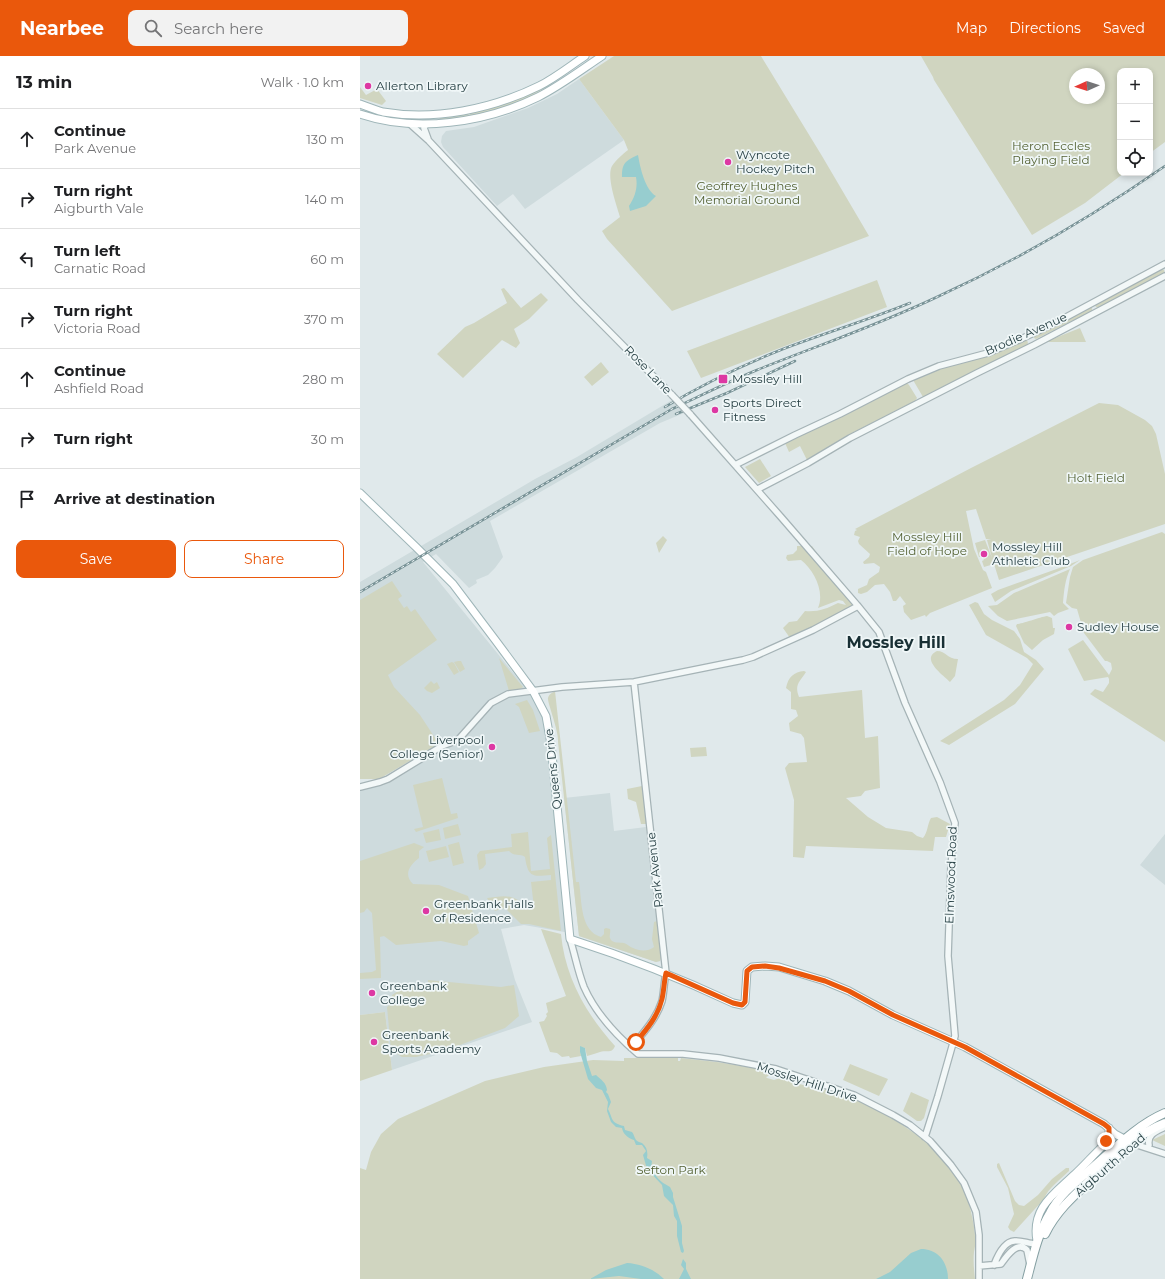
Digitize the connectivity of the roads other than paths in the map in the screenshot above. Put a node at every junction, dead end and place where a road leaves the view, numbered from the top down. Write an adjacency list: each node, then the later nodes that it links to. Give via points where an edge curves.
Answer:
1 (585, 56): 3 (main road)
2 (602, 56): 4 (main road)
3 (564, 70): 4 (main road); 5 (main road, via 538,87 514,97 454,113 407,115)
4 (569, 78): 8 (main road, via 538,97 514,107 459,121)
5 (360, 104)
6 (360, 114): 7 (main road)
7 (410, 124): 8 (main road); 9 (street, Rose Lane)
8 (426, 124): 9 (street)
9 (429, 141): 12 (street, Rose Lane, bridge, via 578,300 690,414)
10 (1165, 264): 12 (street, Brodie Avenue, via 1057,322 1010,344 988,353 939,366 908,379)
11 (1165, 276): 13 (street, Brodie Avenue, via 850,438)
12 (735, 465): 13 (street, Rose Lane)
13 (758, 489): 15 (street, Rose Lane)
14 (360, 492): 17 (main road, Queens Drive, via 453,584)
15 (858, 606): 16 (street, via 753,657); 21 (street, Elmswood Road, via 879,632 954,823 948,956)
16 (634, 682): 17 (street); 20 (street, Park Avenue)
17 (533, 691): 18 (street, via 508,694 499,698 491,703 458,740 442,746 388,779); 19 (main road, Queens Drive, via 546,716 549,730)
18 (360, 787)
19 (570, 939): 20 (main road); 22 (street, Queens Drive, via 584,987 596,1008)
20 (666, 973): 21 (main road, via 742,1005 745,1002 747,971 752,967 779,968 825,981 849,991 893,1015); 22 (street, Park Avenue, via 660,1006 650,1026)
21 (954, 1042): 26 (main road); 27 (street, Elmswood Road)
22 (631, 1048): 27 (street, Mossley Hill Drive, via 638,1054 683,1054 776,1069 854,1095 893,1115)
23 (1165, 1113): 28 (highway, Aigburth Road, via 1140,1128)
24 (1165, 1123): 28 (highway, Aigburth Road)
25 (1165, 1127): 29 (street, via 1150,1136 1148,1140)
26 (1109, 1128): 28 (main road, via 1115,1134); 31 (main road, via 1104,1145 1044,1204 1035,1229)
27 (925, 1137): 34 (street, Mossley Hill Drive, via 964,1183 976,1212)
28 (1130, 1140): 29 (street); 31 (highway, Aigburth Road, via 1080,1179 1058,1201 1050,1212); 37 (highway, Aigburth Road, via 1056,1216 1044,1236)
29 (1151, 1147): 30 (street)
30 (1165, 1154)
31 (1037, 1242): 32 (street, via 1011,1242); 33 (highway, Aigburth Road)
32 (994, 1265): 33 (street, via 1001,1264 1012,1251 1021,1247 1027,1250); 34 (street)
33 (1030, 1265): 36 (highway, Aigburth Road)
34 (979, 1266): 35 (street, Mossley Hill Drive)
35 (979, 1279)
36 (1027, 1279)
37 (1032, 1279)

